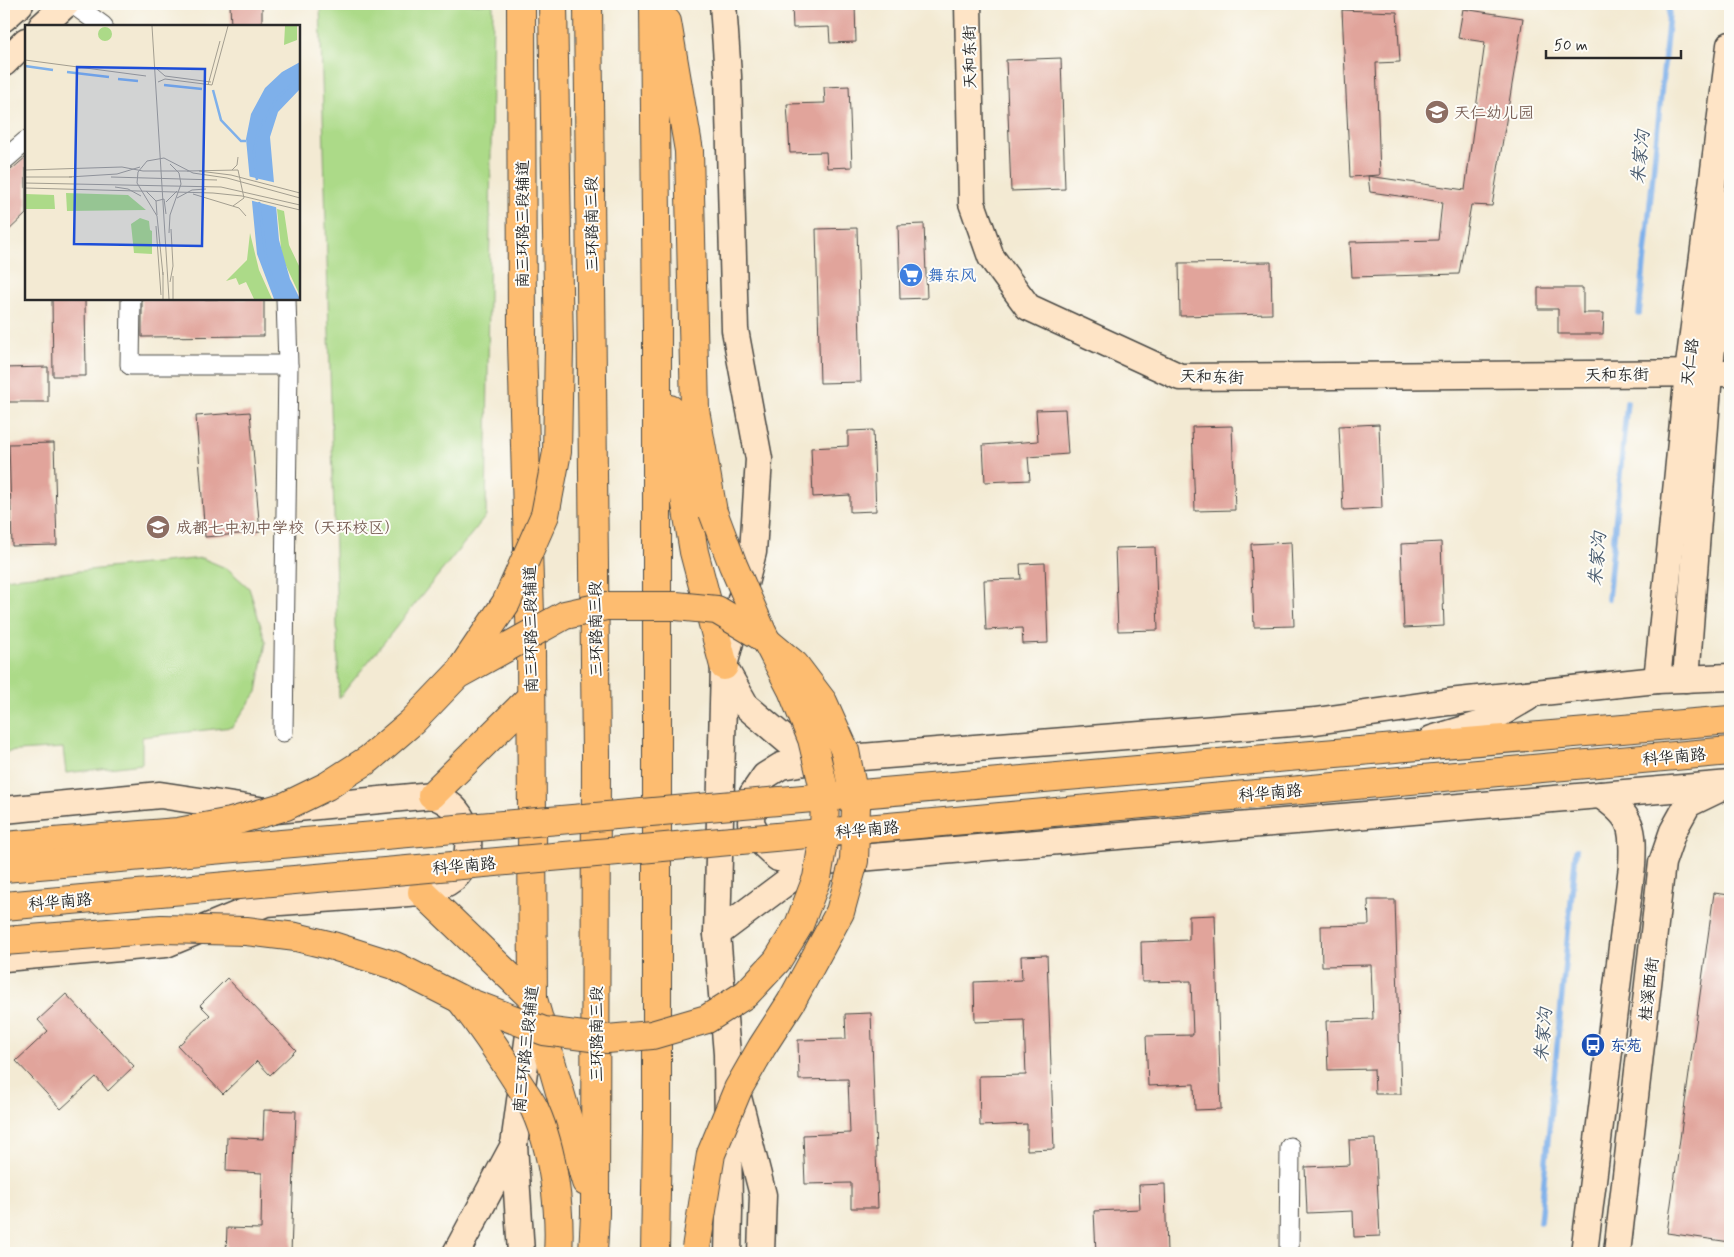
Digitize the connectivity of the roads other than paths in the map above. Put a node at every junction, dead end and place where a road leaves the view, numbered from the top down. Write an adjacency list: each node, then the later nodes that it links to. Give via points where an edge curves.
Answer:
1 (20, 4): 11 (main road)
2 (66, 4): 12 (main road)
3 (73, 4): 13 (street)
4 (521, 4): 31 (main road, 南三环路三段辅道, via 522,343)
5 (552, 4): 26 (main road, bridge, via 559,347 557,452 545,515 506,603)
6 (588, 4): 56 (main road, 三环路南三段, via 596,754)
7 (654, 4): 22 (main road)
8 (664, 4): 51 (main road, bridge, via 689,151 695,410 713,512 763,634 792,690 812,739 825,793 824,836 817,878 799,925 777,961 746,994 707,1019 652,1035 607,1039 544,1030)
9 (723, 4): 25 (main road, via 735,330 759,459 753,552)
10 (968, 4): 24 (main road, 天和东街, via 972,203 991,257 1028,307 1180,378)
11 (4, 18)
12 (43, 25)
13 (101, 25)
14 (25, 42): 16 (main road)
15 (1730, 45): 24 (main road, 天仁路)
16 (4, 63)
17 (25, 142): 18 (street)
18 (4, 160)
19 (1730, 205): 24 (main road, 天仁路)
20 (131, 300): 23 (street, via 130,365)
21 (286, 300): 23 (street)
22 (657, 329): 25 (main road, via 694,552); 62 (main road)
23 (288, 365): 33 (street)
24 (1709, 373): 28 (main road, 天仁路); 29 (main road, 天仁路)
25 (724, 666): 36 (main road, via 746,706); 48 (main road)
26 (457, 675): 43 (main road, bridge, via 412,722 369,759 327,786 286,806 231,822 178,832); 57 (main road, bridge, via 565,615 606,606 676,606 717,610 759,635 795,665 823,702 845,751 856,806 854,861 840,912 738,1089 711,1154)
27 (1730, 677): 28 (main road)
28 (1686, 679): 29 (main road)
29 (1657, 680): 30 (main road)
30 (1536, 692): 34 (main road, via 1482,724); 36 (main road, via 1316,721)
31 (531, 697): 39 (main road); 52 (main road, 南三环路三段辅道)
32 (1730, 720): 34 (main road, 科华南路)
33 (283, 732)
34 (1405, 747): 45 (main road, 科华南路, bridge)
35 (1730, 751): 37 (main road, 科华南路)
36 (811, 761): 44 (main road, via 781,766 765,776 752,795 751,823 761,842 778,858)
37 (1464, 775): 41 (main road); 47 (main road, 科华南路, bridge)
38 (1730, 784): 40 (main road); 67 (main road, 桂溪西街, via 1688,804 1673,831 1662,863)
39 (432, 794): 42 (main road, via 266,811 160,795); 46 (main road, via 450,804 464,820 469,842 466,862 455,877 439,888)
40 (1600, 795): 41 (main road); 66 (main road, 桂溪西街, via 1620,809 1632,829 1633,846)
41 (1510, 803): 44 (main road)
42 (4, 810)
43 (4, 846)
44 (813, 862): 48 (main road)
45 (4, 868)
46 (422, 892): 50 (main road, via 266,903 166,944); 52 (main road)
47 (4, 906)
48 (717, 934): 53 (main road)
49 (4, 941): 51 (main road, bridge, via 161,929 256,932 296,937 393,965)
50 (4, 958)
51 (460, 999): 60 (main road, bridge, via 535,1109 547,1143 555,1192)
52 (533, 999): 54 (main road, 南三环路三段辅道); 56 (main road)
53 (727, 1054): 63 (main road); 64 (main road, via 763,1194)
54 (514, 1145): 58 (main road); 59 (main road, 南三环路三段辅道)
55 (1290, 1147): 65 (street)
56 (595, 1214): 61 (main road, 三环路南三段)
57 (695, 1251)
58 (456, 1253)
59 (521, 1253)
60 (558, 1253)
61 (593, 1253)
62 (655, 1253)
63 (728, 1253)
64 (760, 1253)
65 (1289, 1253)
66 (1584, 1253)
67 (1617, 1253)

